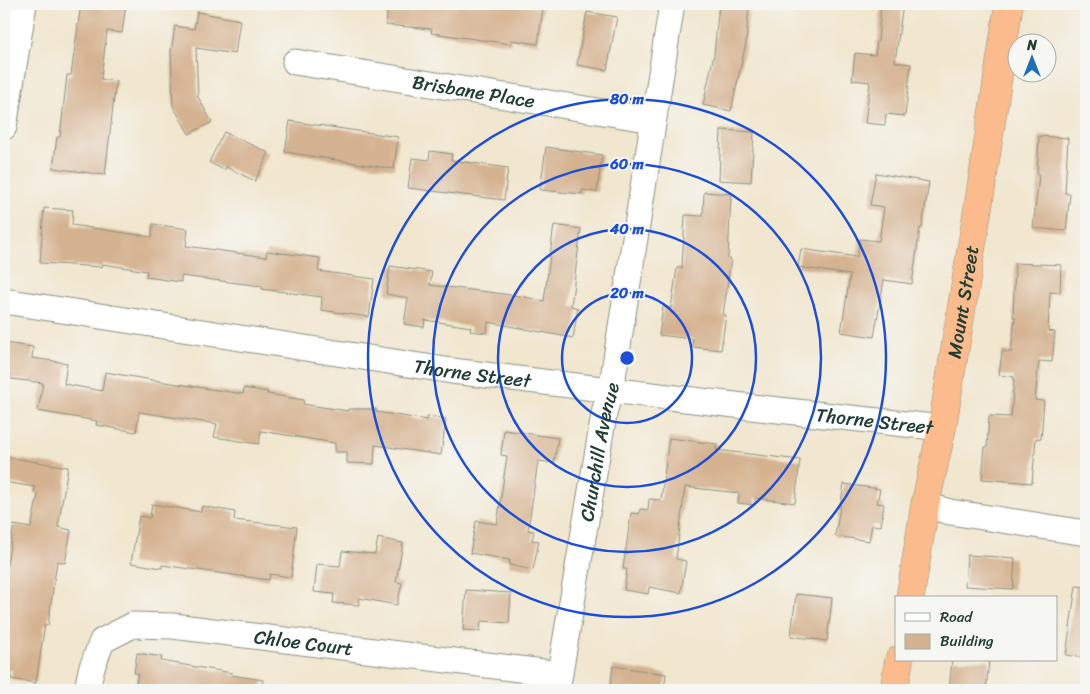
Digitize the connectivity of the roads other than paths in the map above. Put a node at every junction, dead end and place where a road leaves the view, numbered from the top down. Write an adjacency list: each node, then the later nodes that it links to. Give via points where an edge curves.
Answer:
1 (24, 4): 6 (street)
2 (672, 4): 5 (street, Churchill Avenue)
3 (1009, 4): 9 (highway, Mount Street)
4 (295, 62): 5 (street, Brisbane Place)
5 (653, 120): 8 (street, Churchill Avenue)
6 (4, 127)
7 (4, 300): 8 (street, Thorne Street, via 452,371)
8 (611, 390): 9 (street, Thorne Street); 14 (street, Churchill Avenue, via 605,409)
9 (942, 428): 10 (highway, Mount Street)
10 (925, 506): 11 (street); 12 (highway, Mount Street)
11 (1086, 533)
12 (910, 596)
13 (899, 662): 16 (highway)
14 (558, 682): 15 (street, Chloe Court, via 183,627 133,625 102,640)
15 (87, 690)
16 (894, 690)

